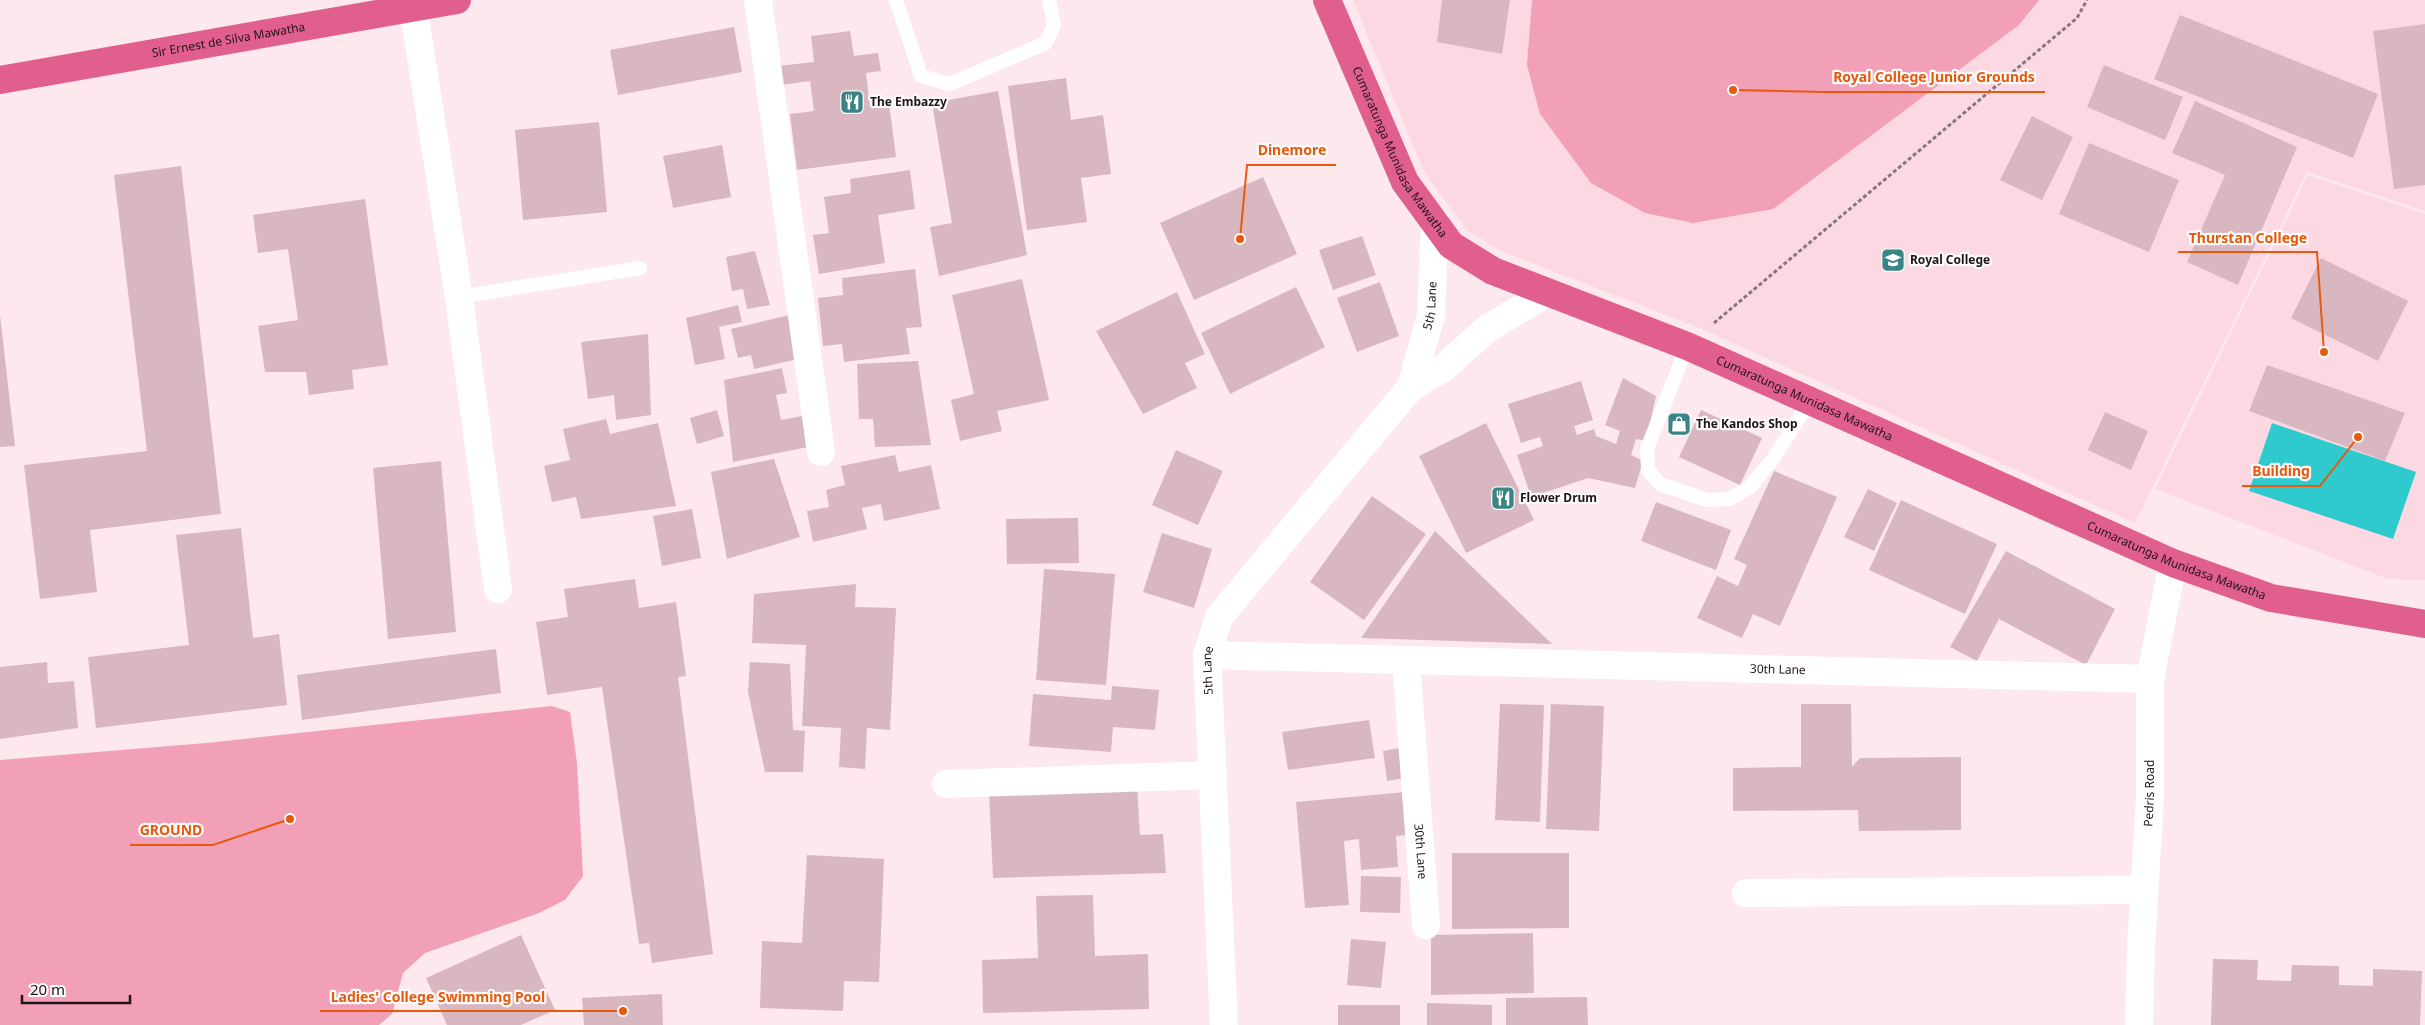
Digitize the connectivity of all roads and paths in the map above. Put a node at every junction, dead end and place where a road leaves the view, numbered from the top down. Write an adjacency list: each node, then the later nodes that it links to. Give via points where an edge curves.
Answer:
1 (457, 0): 7 (highway, Sir Ernest de Silva Mawatha)
2 (758, 0): 16 (street)
3 (896, 0): 4 (lane, via 921,76 950,84 1046,44 1054,25)
4 (1049, 0)
5 (1328, 0): 9 (highway, Cumaratunga Munidasa Mawatha, via 1405,182)
6 (2087, 0): 13 (path, via 2077,18)
7 (413, 6): 8 (highway, Sir Ernest de Silva Mawatha); 12 (street)
8 (0, 80)
9 (1435, 222): 11 (highway, Cumaratunga Munidasa Mawatha, via 1451,245 1493,271); 14 (street, 5th Lane, via 1431,314)
10 (640, 268): 12 (lane)
11 (1548, 292): 13 (highway, Cumaratunga Munidasa Mawatha); 14 (street, 5th Lane, via 1487,329 1442,369)
12 (459, 297): 18 (street)
13 (1686, 346): 15 (highway, Cumaratunga Munidasa Mawatha); 15 (lane, via 1647,450 1648,470 1660,484 1707,500 1730,499 1750,487 1773,459)
14 (1411, 387): 20 (street, 5th Lane, via 1219,617)
15 (1810, 401): 17 (highway, Cumaratunga Munidasa Mawatha)
16 (821, 452)
17 (2173, 563): 19 (highway, Cumaratunga Munidasa Mawatha, via 2271,598); 22 (street, Pedris Road)
18 (498, 588)
19 (2424, 619)
20 (1207, 655): 21 (street, 30th Lane); 23 (street, 5th Lane)
21 (1406, 660): 22 (street, 30th Lane); 27 (street, 30th Lane)
22 (2150, 679): 25 (street, Pedris Road, via 2150,798)
23 (1212, 775): 24 (street); 28 (street, 5th Lane)
24 (946, 784)
25 (2145, 890): 26 (street); 29 (street, Pedris Road)
26 (1746, 893)
27 (1426, 925)
28 (1224, 1025)
29 (2139, 1025)

